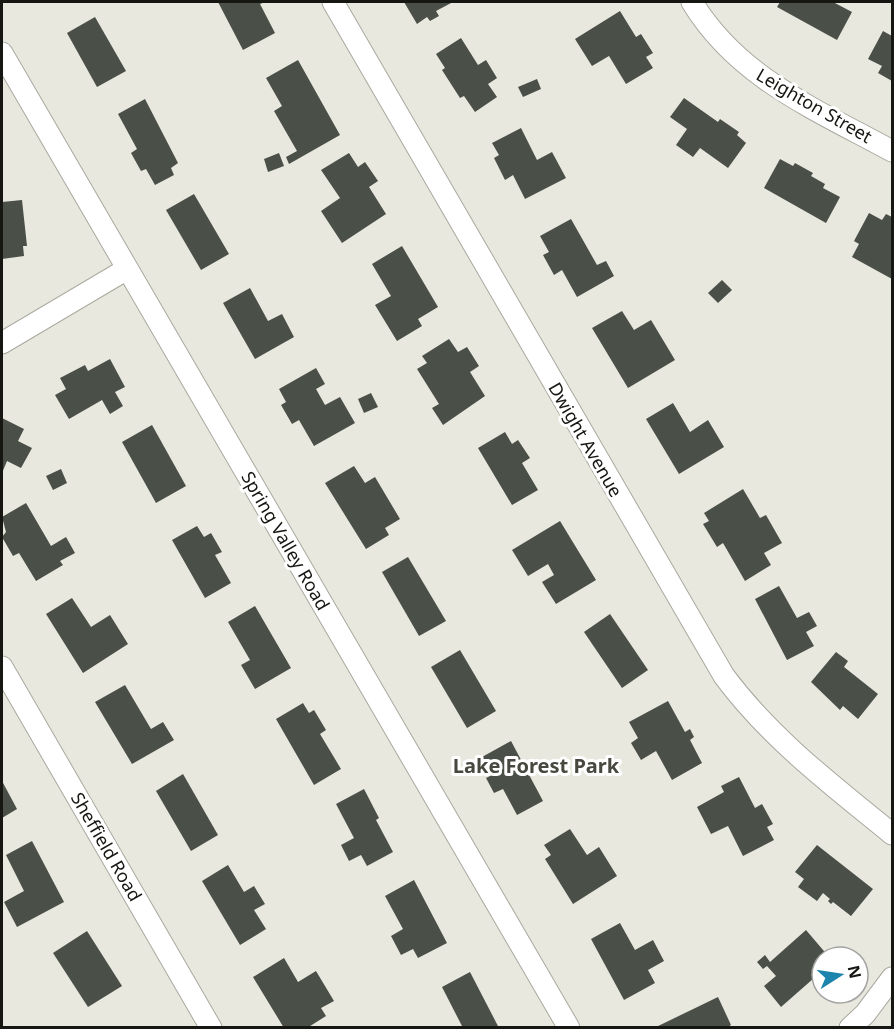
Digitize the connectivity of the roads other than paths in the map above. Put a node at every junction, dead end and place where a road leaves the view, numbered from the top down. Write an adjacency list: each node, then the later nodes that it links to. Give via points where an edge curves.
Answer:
1 (333, 2): 8 (street, Dwight Avenue, via 724,676 745,705 794,755)
2 (692, 2): 4 (street, Leighton Street, via 713,34 744,64 781,90)
3 (2, 53): 5 (street, Spring Valley Road)
4 (892, 151)
5 (127, 269): 6 (street); 11 (street, Spring Valley Road)
6 (2, 343)
7 (2, 667): 10 (street, Sheffield Road)
8 (892, 834)
9 (892, 978): 12 (street)
10 (211, 1028)
11 (569, 1028)
12 (850, 1028)

